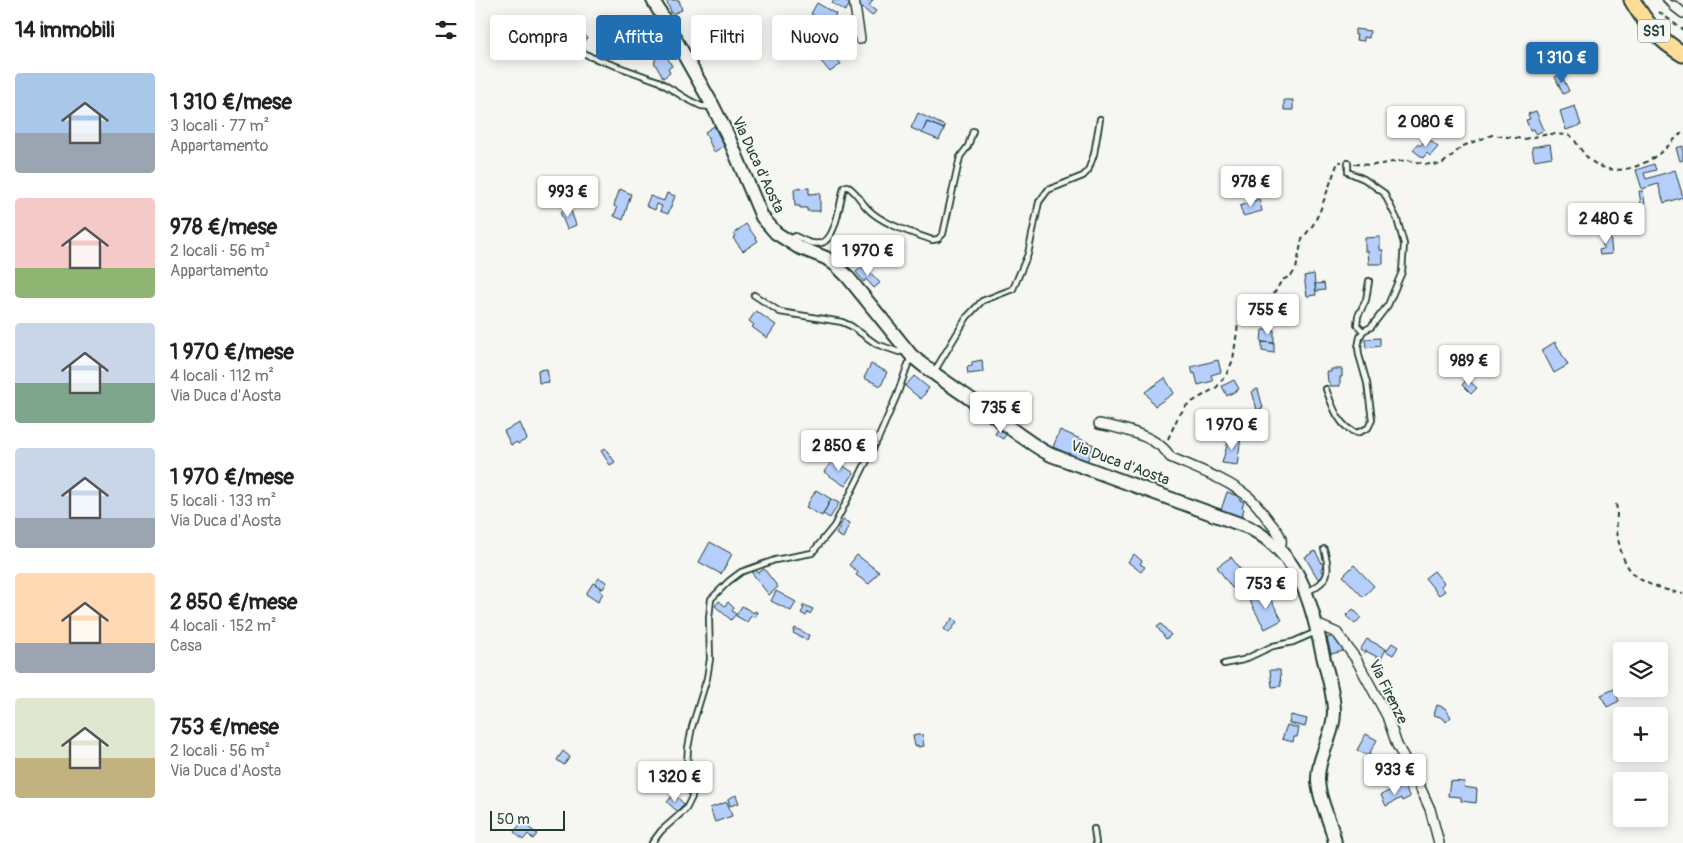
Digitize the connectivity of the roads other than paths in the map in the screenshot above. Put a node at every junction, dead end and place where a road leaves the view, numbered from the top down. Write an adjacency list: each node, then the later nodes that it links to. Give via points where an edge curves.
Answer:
1 (653, 0): 9 (main road, Via Duca d'Aosta)
2 (853, 0): 6 (street)
3 (1632, 0): 8 (main road, SS1, via 1649,27 1667,45)
4 (1670, 3): 5 (street)
5 (1683, 13)
6 (859, 39)
7 (586, 54): 9 (lane, via 658,81 701,106)
8 (1683, 54)
9 (713, 106): 13 (main road, Via Duca d'Aosta, via 762,217)
10 (1100, 119): 18 (lane, via 1088,171 1048,190 1039,202 1028,254 1013,289 982,301 967,317)
11 (973, 131): 13 (lane, via 960,157 943,234 938,239 932,240 889,223 868,210 854,190 847,186 844,187 832,234 826,241 810,243 795,236)
12 (1348, 163): 16 (lane, via 1348,172 1384,193 1397,219 1404,244 1402,272 1388,305 1371,327)
13 (788, 241): 17 (main road, Via Duca d'Aosta, via 837,266)
14 (1369, 281): 16 (lane, via 1366,300 1358,316 1357,325)
15 (754, 295): 17 (lane, via 780,312 842,322 882,347)
16 (1363, 331): 19 (lane, via 1358,347 1372,420 1368,428 1357,434 1350,432 1332,405)
17 (909, 352): 18 (main road, Via Duca d'Aosta); 27 (lane, via 897,394 834,526 812,553 775,560 741,572 711,600 710,659 688,748 692,797 686,809)
18 (933, 374): 21 (main road, Via Duca d'Aosta, via 1051,455 1248,527)
19 (1326, 389)
20 (1099, 424): 21 (street, Via Duca d'Aosta, via 1128,430 1165,448 1170,457 1223,480 1251,499 1279,534 1282,541)
21 (1279, 548): 23 (main road, Via Duca d'Aosta)
22 (1324, 549): 23 (lane, via 1327,577 1320,586)
23 (1307, 592): 24 (main road, Via Duca d'Aosta)
24 (1317, 628): 25 (lane, via 1293,642); 29 (main road, Via Duca d'Aosta, via 1334,711 1318,780); 30 (street, Via Firenze, via 1337,633 1356,659 1387,716 1397,745 1430,809)
25 (1224, 664)
26 (1094, 829): 28 (lane)
27 (652, 843)
28 (1095, 843)
29 (1335, 843)
30 (1439, 843)

